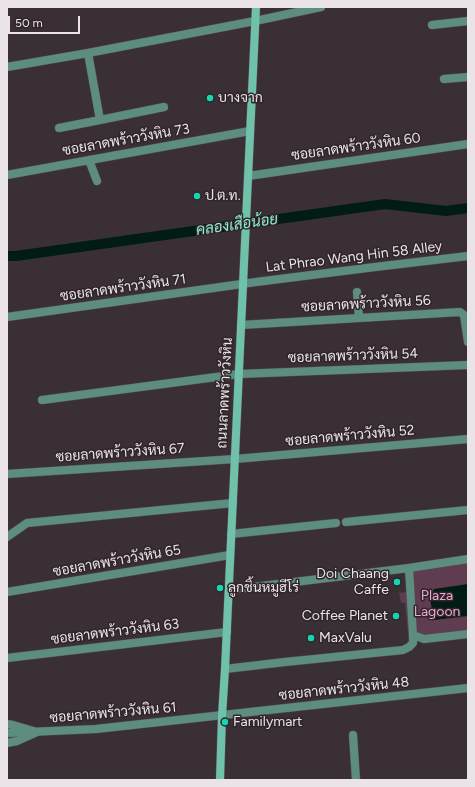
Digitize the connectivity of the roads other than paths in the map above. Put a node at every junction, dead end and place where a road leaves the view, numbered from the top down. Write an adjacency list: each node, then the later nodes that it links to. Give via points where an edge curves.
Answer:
1 (256, 7): 3 (main road, ถนนลาดพร้าววังหิน)
2 (321, 7): 3 (street)
3 (255, 21): 6 (street); 13 (main road, ถนนลาดพร้าววังหิน)
4 (468, 21): 5 (street)
5 (432, 25)
6 (88, 53): 7 (street); 11 (street)
7 (7, 67)
8 (468, 77): 9 (street)
9 (444, 79)
10 (164, 107): 11 (street)
11 (100, 120): 12 (street)
12 (59, 128)
13 (250, 131): 15 (street, ซอยลาดพร้าววังหิน 73); 17 (main road, ถนนลาดพร้าววังหิน)
14 (468, 144): 17 (street, ซอยลาดพร้าววังหิน 60)
15 (89, 160): 16 (street, ซอยลาดพร้าววังหิน 73); 18 (street)
16 (7, 175)
17 (248, 176): 20 (main road, ถนนลาดพร้าววังหิน)
18 (97, 181)
19 (468, 256): 20 (street, Lat Phrao Wang Hin 58 Alley)
20 (243, 284): 22 (street, ซอยลาดพร้าววังหิน 71); 24 (main road, ถนนลาดพร้าววังหิน)
21 (357, 292): 23 (street)
22 (7, 317)
23 (359, 318): 24 (street, ซอยลาดพร้าววังหิน 56); 25 (street, ซอยลาดพร้าววังหิน 56, via 460,312 464,315)
24 (241, 325): 28 (main road, ถนนลาดพร้าววังหิน)
25 (468, 332): 26 (street, ซอยลาดพร้าววังหิน 56)
26 (468, 342)
27 (468, 365): 28 (street, ซอยลาดพร้าววังหิน 54)
28 (239, 374): 29 (street, ซอยลาดพร้าววังหิน 54); 31 (main road, ถนนลาดพร้าววังหิน)
29 (42, 400)
30 (468, 439): 31 (street, ซอยลาดพร้าววังหิน 52)
31 (235, 459): 32 (street, ซอยลาดพร้าววังหิน 67); 33 (main road, ถนนลาดพร้าววังหิน)
32 (7, 474)
33 (233, 503): 37 (main road, ถนนลาดพร้าววังหิน); 38 (street, via 27,523)
34 (468, 510): 35 (street)
35 (346, 522)
36 (336, 523): 37 (street)
37 (231, 534): 39 (main road, ถนนลาดพร้าววังหิน)
38 (7, 538)
39 (230, 555): 42 (main road, ถนนลาดพร้าววังหิน); 43 (street, ซอยลาดพร้าววังหิน 65)
40 (468, 559): 41 (street)
41 (409, 568): 42 (street); 46 (street)
42 (229, 590): 44 (main road, ถนนลาดพร้าววังหิน)
43 (7, 592)
44 (227, 632): 47 (street, ซอยลาดพร้าววังหิน 63); 48 (main road, ถนนลาดพร้าววังหิน)
45 (468, 634): 46 (street, via 424,639)
46 (414, 635): 48 (street, via 412,643 403,650)
47 (7, 658)
48 (225, 669): 50 (main road, ถนนลาดพร้าววังหิน)
49 (468, 688): 50 (street, ซอยลาดพร้าววังหิน 48)
50 (222, 716): 52 (street, ซอยลาดพร้าววังหิน 61, via 96,729); 56 (main road, ถนนลาดพร้าววังหิน)
51 (7, 724): 52 (street)
52 (37, 732): 53 (street, ซอยลาดพร้าววังหิน 61); 55 (street)
53 (7, 733)
54 (353, 735): 57 (street)
55 (7, 743)
56 (220, 780)
57 (356, 780)

